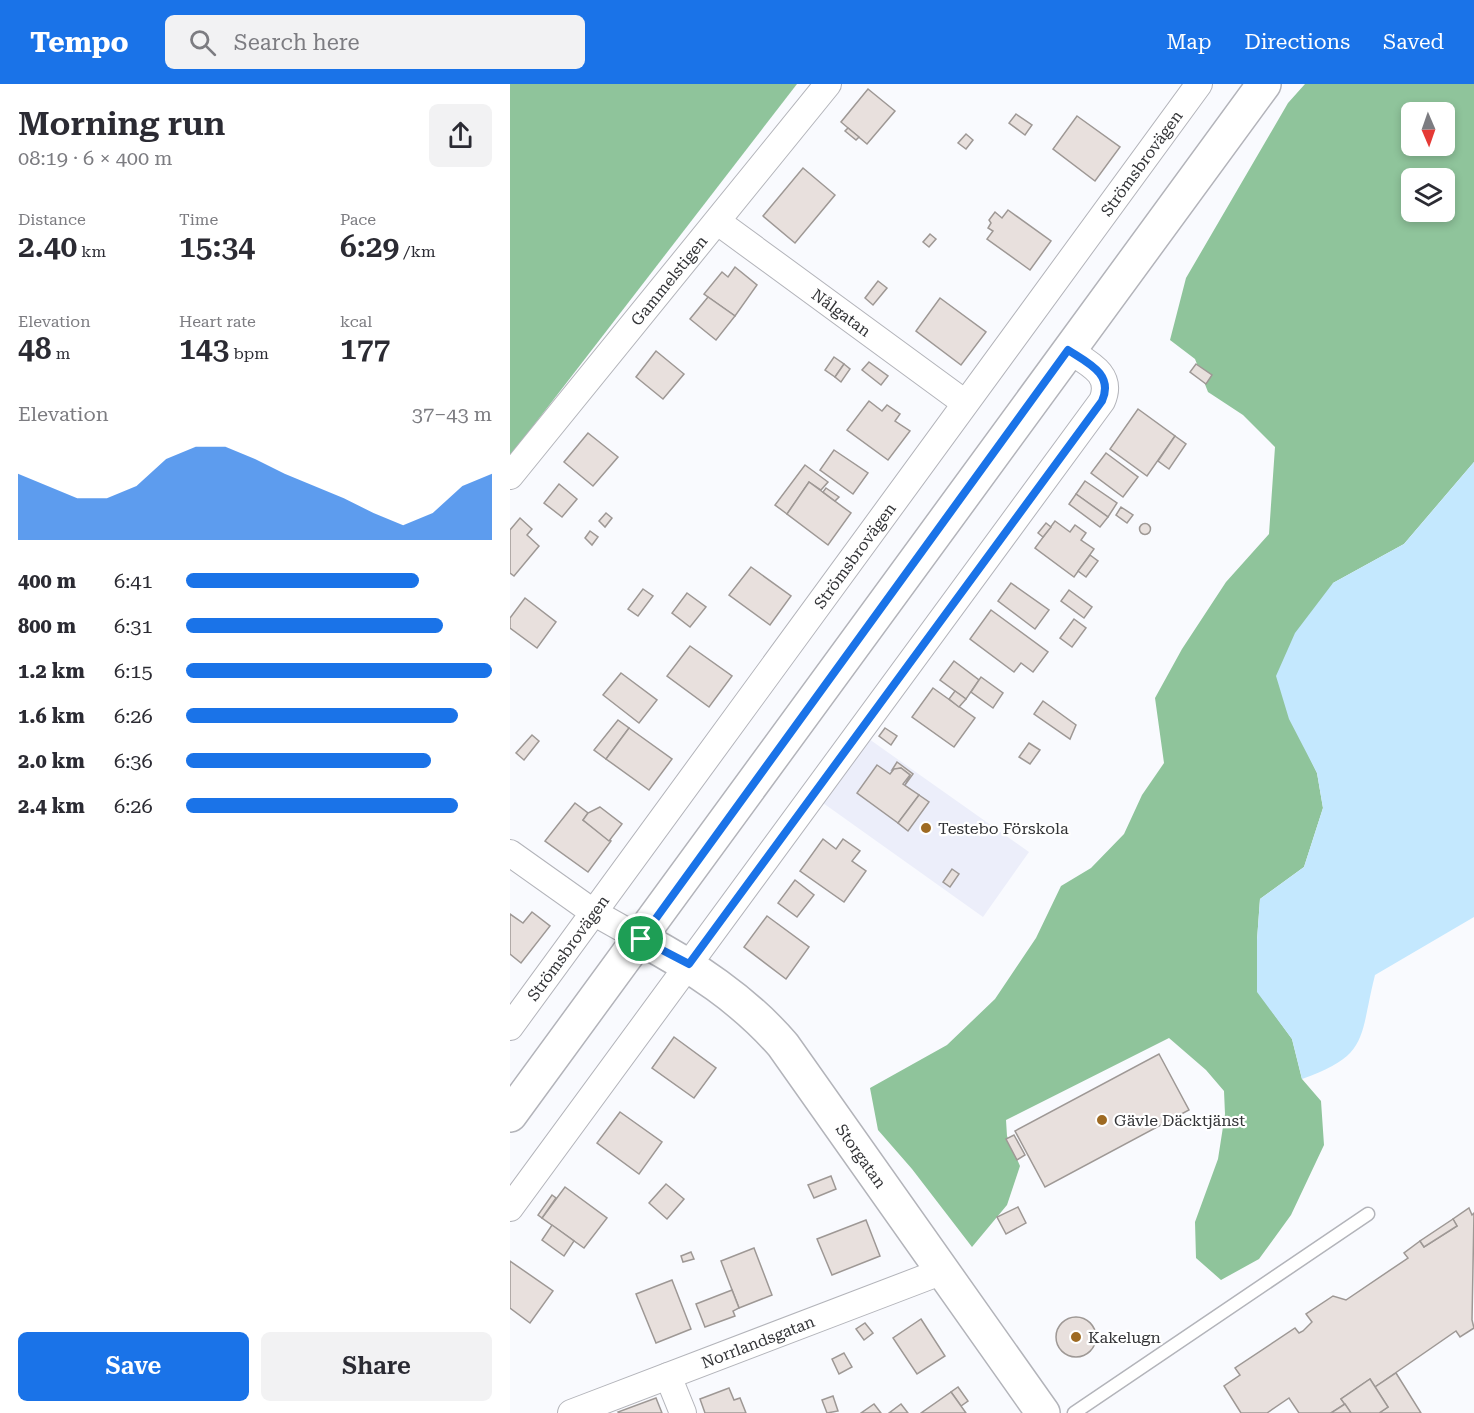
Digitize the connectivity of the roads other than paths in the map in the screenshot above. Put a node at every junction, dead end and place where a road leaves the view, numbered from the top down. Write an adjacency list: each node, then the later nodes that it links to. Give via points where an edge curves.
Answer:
1 (828, 84): 4 (street, Gammelstigen)
2 (1199, 84): 6 (street, Strömsbrovägen)
3 (1264, 84): 5 (street)
4 (718, 222): 6 (street, Nålgatan); 7 (street, Gammelstigen)
5 (1068, 350): 10 (street); 11 (street, via 1102,376 1106,391 1102,401)
6 (965, 403): 9 (street, Strömsbrovägen)
7 (510, 476)
8 (510, 854): 9 (street)
9 (592, 912): 10 (street); 12 (street, Strömsbrovägen)
10 (641, 939): 11 (street, Storgatan); 13 (street)
11 (689, 964): 14 (street); 16 (street, Storgatan, via 749,1010 783,1045)
12 (510, 1027)
13 (510, 1115)
14 (510, 1208)
15 (1368, 1214): 21 (lane)
16 (943, 1271): 17 (street, Norrlandsgatan); 20 (street, Storgatan)
17 (668, 1376): 18 (street, Norrlandsgatan); 19 (street)
18 (571, 1413)
19 (683, 1413)
20 (1043, 1413)
21 (1074, 1413)

